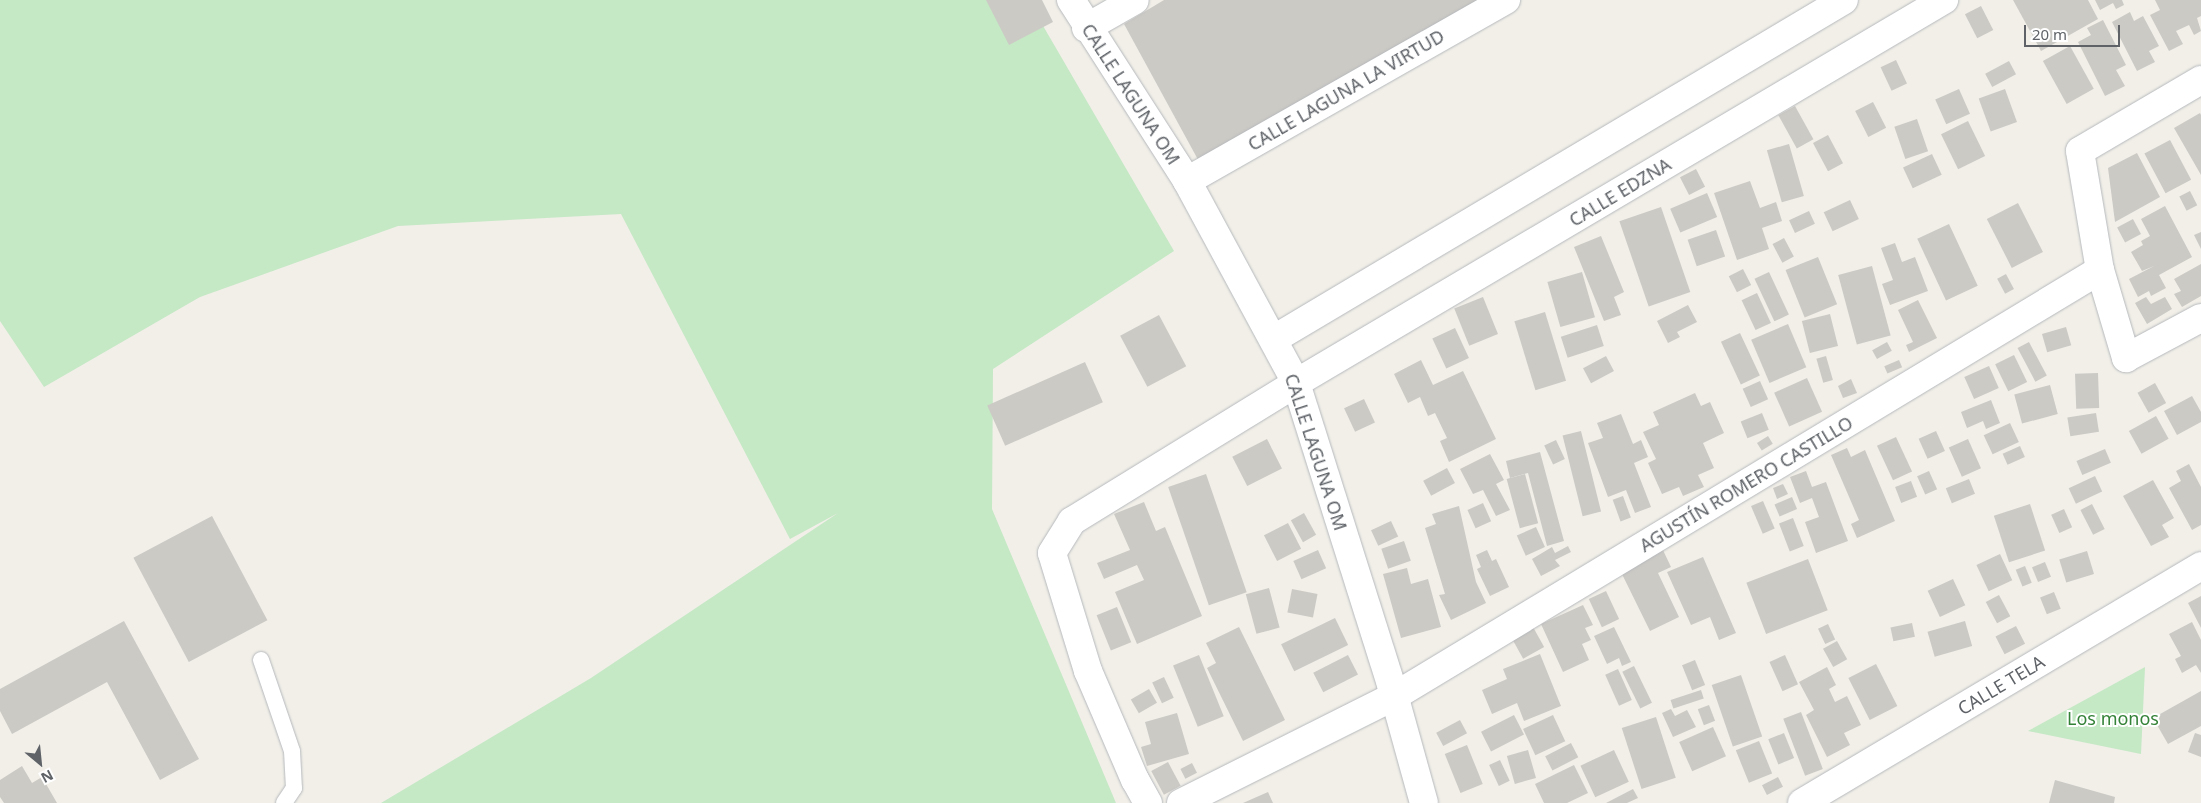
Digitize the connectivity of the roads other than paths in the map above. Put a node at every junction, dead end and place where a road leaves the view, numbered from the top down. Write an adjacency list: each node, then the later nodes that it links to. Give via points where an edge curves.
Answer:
1 (1070, 0): 6 (street, CALLE LAGUNA OM)
2 (1135, 0): 6 (street)
3 (1506, 0): 8 (street, CALLE LAGUNA LA VIRTUD)
4 (1844, 0): 11 (street)
5 (1944, 0): 12 (street, CALLE EDZNA)
6 (1086, 28): 8 (street, CALLE LAGUNA OM)
7 (2201, 80): 9 (street, via 2080,151)
8 (1187, 181): 11 (street, CALLE LAGUNA OM)
9 (2100, 270): 10 (street, via 2126,358); 15 (street, AGUSTÍN ROMERO CASTILLO)
10 (2201, 318)
11 (1274, 339): 12 (street, CALLE LAGUNA OM)
12 (1296, 384): 15 (street, CALLE LAGUNA OM); 17 (street, CALLE EDZNA, via 1072,521 1052,553 1088,671 1134,780)
13 (2201, 566): 20 (street, CALLE TELA)
14 (261, 660): 16 (lane, via 292,751 294,788)
15 (1393, 697): 18 (street, AGUSTÍN ROMERO CASTILLO); 19 (street, CALLE LAGUNA OM)
16 (284, 803)
17 (1148, 803)
18 (1181, 803)
19 (1424, 803)
20 (1802, 803)

